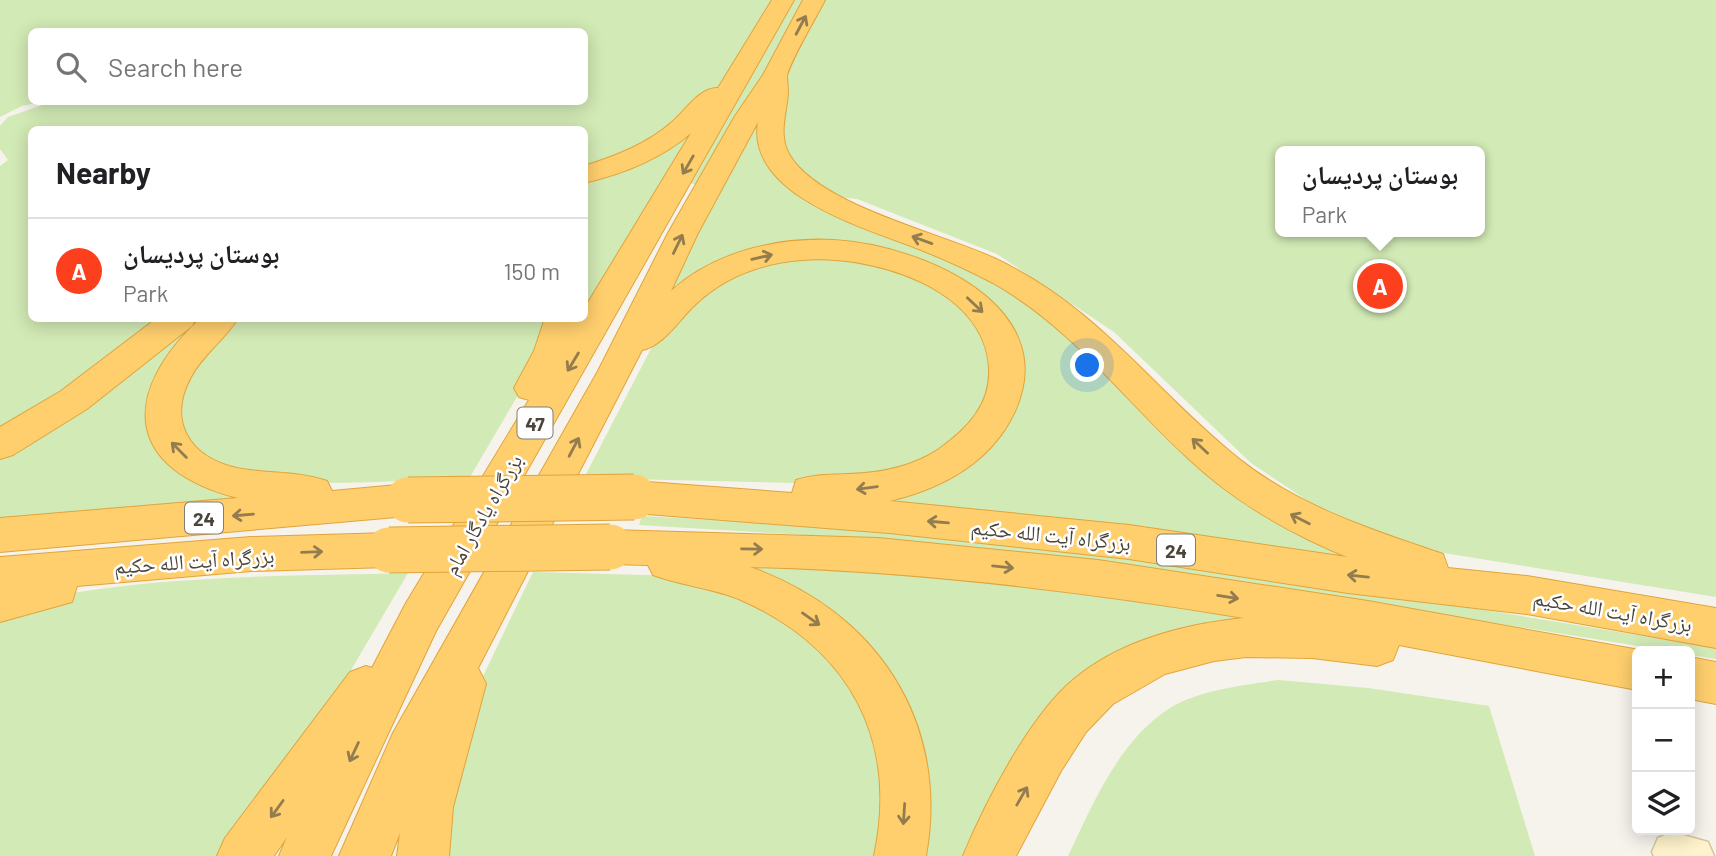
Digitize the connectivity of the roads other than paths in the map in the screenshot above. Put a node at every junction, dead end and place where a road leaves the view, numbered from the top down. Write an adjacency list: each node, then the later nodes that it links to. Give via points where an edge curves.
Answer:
1 (783, 0): 3 (highway, بزرگراه یادگار امام / 47)
2 (814, 0): 3 (highway, بزرگراه یادگار امام / 47, one-way to 2)
3 (757, 75): 4 (highway, via 665,141); 8 (highway, بزرگراه یادگار امام / 47, one-way to 3, via 683,233 748,117); 10 (highway, بزرگراه یادگار امام / 47, one-way to 10); 17 (highway, one-way to 3, via 1355,545 1284,511 1223,467 1094,340 1035,293 956,252 851,212 806,188 781,163 770,144 769,123 777,94)
4 (588, 174)
5 (175, 322): 9 (highway, via 74,400)
6 (218, 322): 12 (highway, one-way to 6, via 265,488 214,476 176,451 166,432 165,393 183,359)
7 (561, 322): 10 (highway, via 551,351 506,438)
8 (615, 371): 11 (highway, one-way to 11, via 664,316 704,281 748,260 802,250 867,254 934,276 986,315 1005,352 1007,383 998,413 958,457 921,476 855,490); 20 (highway, بزرگراه یادگار امام / 47, one-way to 8)
9 (0, 445)
10 (502, 480): 19 (highway, بزرگراه یادگار امام / 47)
11 (634, 497): 12 (highway, 24, bridge); 17 (highway, بزرگراه آیت الله حکیم / 24, one-way to 11, via 1012,529)
12 (408, 500): 13 (highway, بزرگراه آیت الله حکیم / 24, one-way to 13)
13 (0, 535)
14 (610, 547): 15 (highway, بزرگراه آیت الله حکیم / 24, one-way to 14, bridge); 22 (highway, بزرگراه آیت الله حکیم / 24, one-way to 22, via 813,550 1080,576); 32 (highway, one-way to 32, via 723,576 768,593 833,635 858,660 881,696 899,738 906,792)
15 (251, 554): 16 (highway, بزرگراه آیت الله حکیم / 24); 18 (highway)
16 (0, 575)
17 (1527, 595): 21 (highway, بزرگراه آیت الله حکیم / 24)
18 (0, 603)
19 (421, 617): 28 (highway, one-way to 28); 29 (highway, بزرگراه یادگار امام / 47, one-way to 29)
20 (480, 621): 30 (highway, بزرگراه یادگار امام / 47, via 410,750); 31 (highway, via 428,807)
21 (1716, 628)
22 (1632, 668)
23 (1695, 679): 25 (highway)
24 (1632, 682): 33 (highway, one-way to 24, via 1057,736 1085,698 1140,662 1181,647 1258,637 1340,641)
25 (1716, 683)
26 (1695, 692): 27 (highway)
27 (1716, 694)
28 (243, 856)
29 (305, 856)
30 (365, 856)
31 (423, 856)
32 (900, 856)
33 (989, 856)

